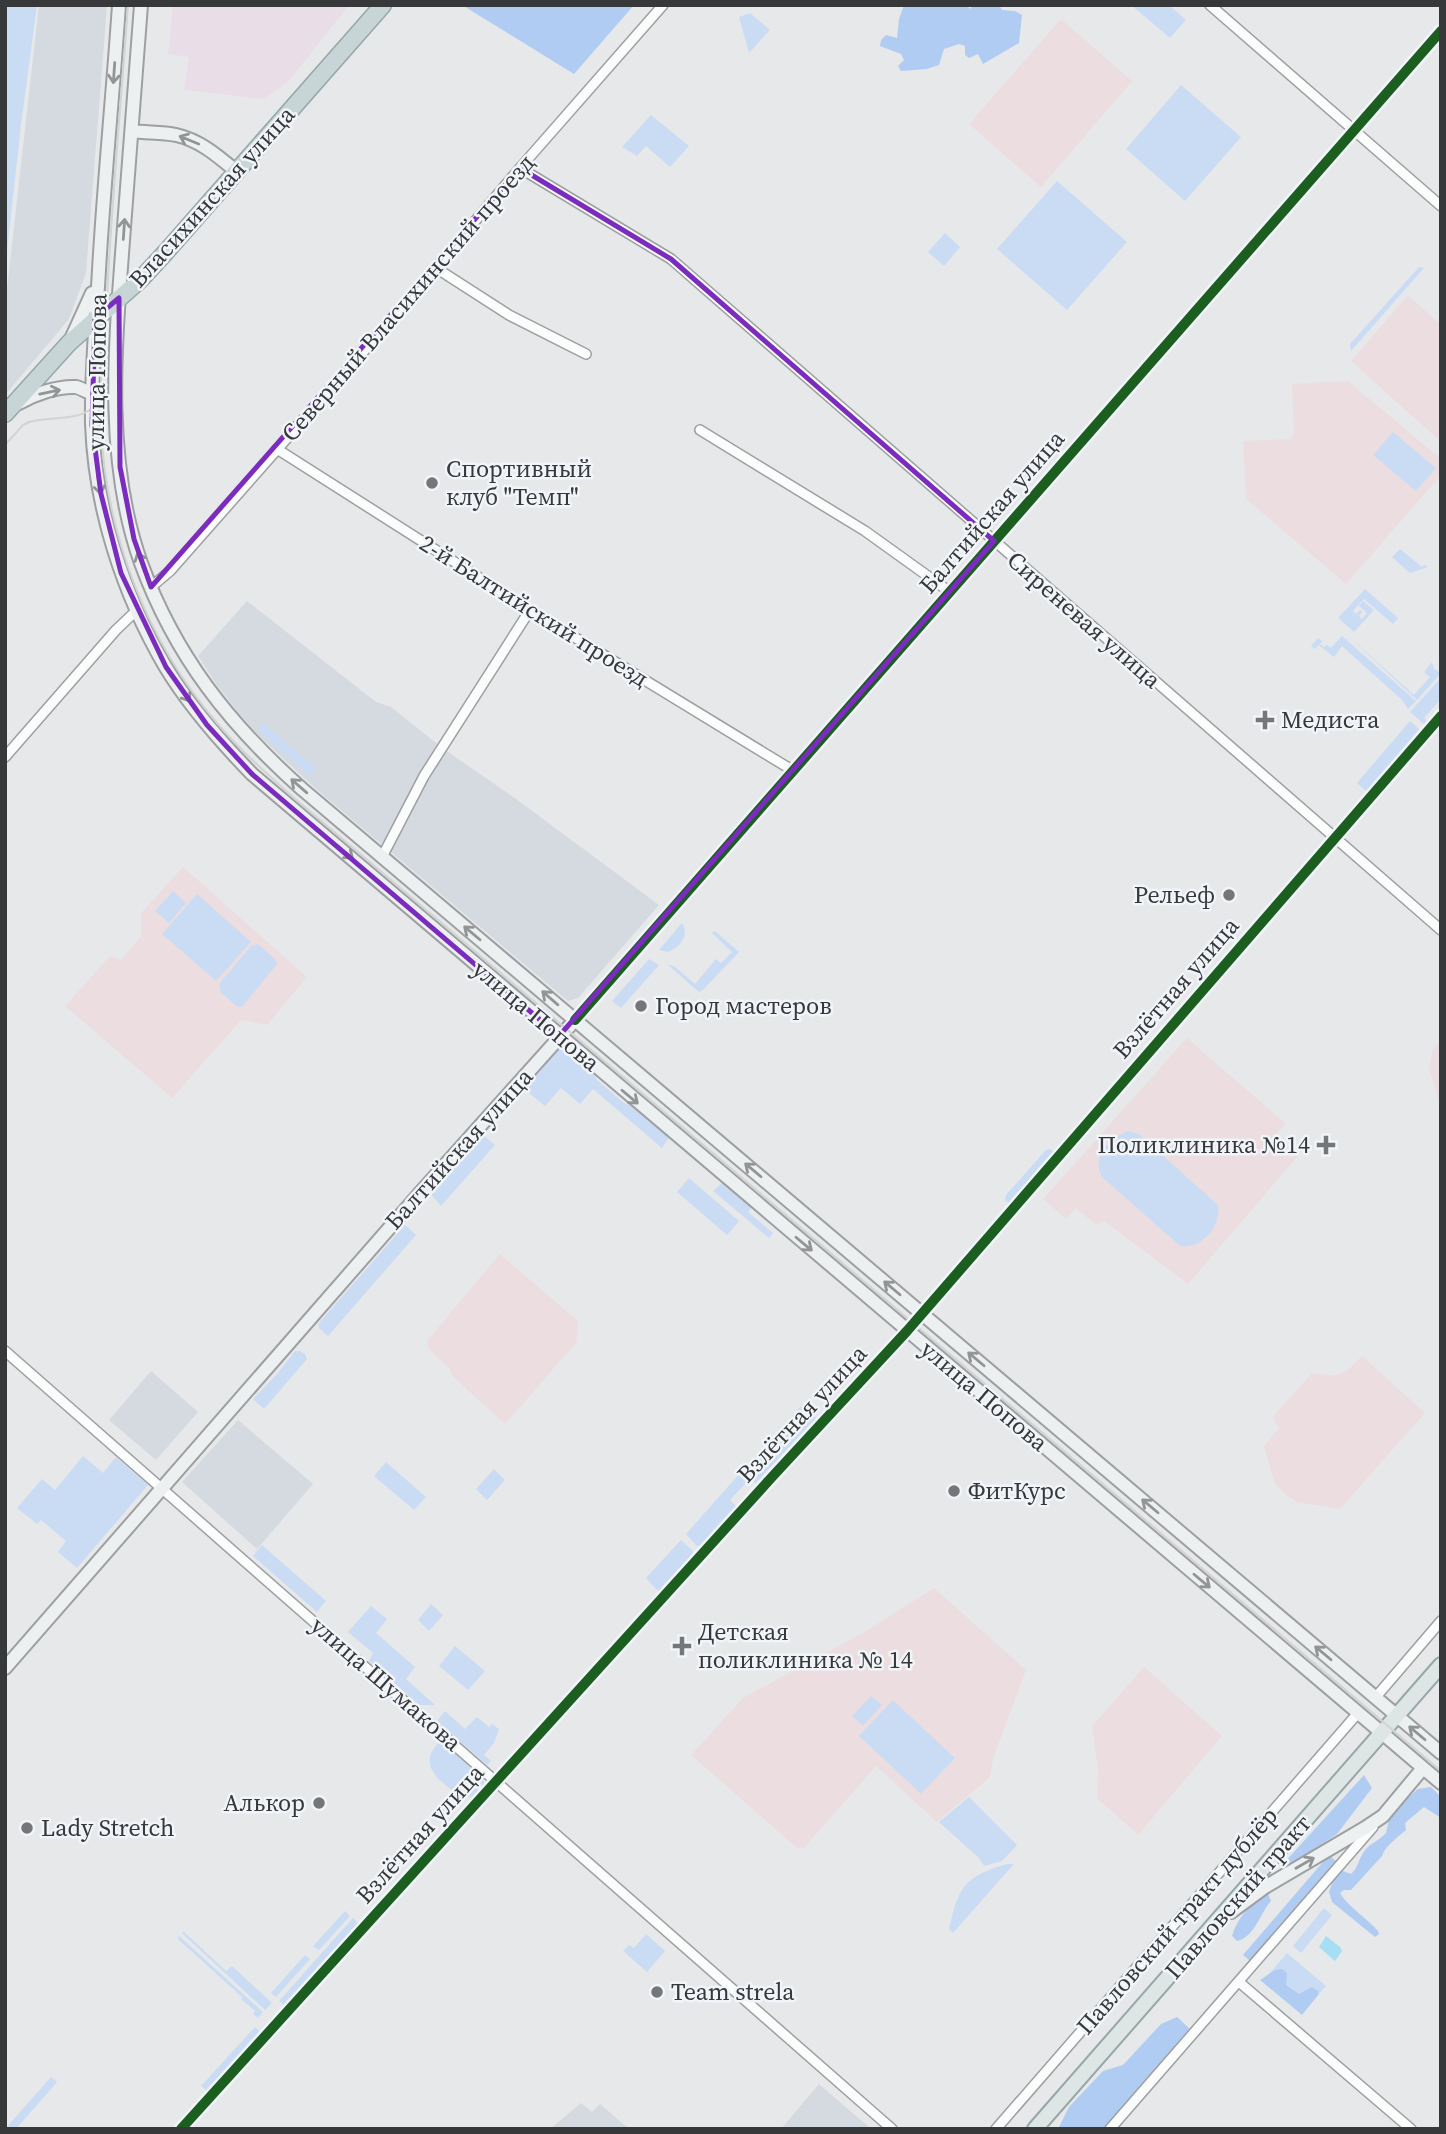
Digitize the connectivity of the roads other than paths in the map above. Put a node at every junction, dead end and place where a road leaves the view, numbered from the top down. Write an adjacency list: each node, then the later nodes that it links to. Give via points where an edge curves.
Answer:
1 (120, 5): 13 (main road, улица Попова, one-way to 13)
2 (141, 5): 8 (main road, улица Попова)
3 (383, 5): 10 (highway, Власихинская улица)
4 (663, 5): 9 (street, Северный Власихинский проезд)
5 (1210, 5): 7 (street)
6 (1441, 31): 7 (street, Балтийская улица)
7 (1353, 130): 11 (street); 24 (street, Балтийская улица)
8 (132, 131): 10 (main road, one-way to 8, via 189,138); 15 (main road, улица Попова, one-way to 8)
9 (520, 168): 12 (street, Северный Власихинский проезд); 24 (street, Сиреневая улица, via 671,259)
10 (237, 172): 14 (highway, Власихинская улица)
11 (1441, 206)
12 (436, 268): 19 (street, via 509,315); 23 (street, Северный Власихинский проезд)
13 (99, 269): 16 (main road, улица Попова); 17 (main road)
14 (135, 284): 15 (highway, Власихинская улица); 18 (main road)
15 (119, 298): 16 (highway, Власихинская улица); 18 (main road, улица Попова)
16 (95, 318): 17 (highway, Власихинская улица); 20 (main road, улица Попова)
17 (69, 343): 21 (highway, Власихинская улица)
18 (117, 345): 25 (main road, улица Попова, one-way to 18, via 134,539 120,467)
19 (586, 354)
20 (92, 394): 21 (main road, one-way to 20, via 51,390 76,387); 27 (main road, улица Попова, one-way to 27, via 101,494 121,573)
21 (7, 411)
22 (700, 430): 26 (street, via 865,531)
23 (277, 449): 25 (street, Северный Власихинский проезд); 28 (street, 2-й Балтийский проезд)
24 (994, 541): 26 (street, Балтийская улица); 32 (street, Сиреневая улица)
25 (151, 587): 33 (main road, улица Попова, one-way to 25, via 267,758 226,713 186,655)
26 (950, 592): 31 (street, Балтийская улица)
27 (137, 610): 30 (street); 36 (main road, улица Попова, one-way to 36, via 186,697 244,765)
28 (530, 610): 31 (street, 2-й Балтийский проезд); 33 (street, via 424,776)
29 (1441, 716): 32 (street, Взлётная улица)
30 (5, 757)
31 (792, 771): 37 (street, Балтийская улица)
32 (1335, 838): 34 (street, Сиреневая улица); 39 (street, Взлётная улица)
33 (382, 857): 35 (main road, улица Попова, one-way to 33)
34 (1441, 930)
35 (524, 977): 36 (main road); 37 (main road, улица Попова, one-way to 35)
36 (510, 995): 38 (main road, улица Попова)
37 (575, 1020): 38 (main road, Балтийская улица); 39 (main road, улица Попова, one-way to 37)
38 (559, 1036): 40 (main road, улица Попова, one-way to 40); 42 (main road, Балтийская улица)
39 (922, 1314): 40 (street, Взлётная улица); 43 (main road, улица Попова, one-way to 39)
40 (907, 1331): 44 (main road, улица Попова); 54 (street, Взлётная улица)
41 (5, 1351): 42 (street, улица Шумакова)
42 (162, 1489): 47 (main road, Балтийская улица); 54 (street, улица Шумакова)
43 (1195, 1545): 44 (main road); 48 (main road, улица Попова, one-way to 43)
44 (1181, 1563): 49 (main road, улица Попова, one-way to 49)
45 (1441, 1621): 48 (street)
46 (1441, 1665): 50 (main road, Павловский тракт)
47 (5, 1668)
48 (1375, 1698): 50 (main road, улица Попова)
49 (1358, 1713): 51 (main road, улица Попова); 61 (street, Павловский тракт дублёр)
50 (1396, 1715): 51 (main road, Павловский тракт); 52 (main road, улица Попова, one-way to 50)
51 (1381, 1733): 53 (main road, улица Попова); 57 (main road, Павловский тракт)
52 (1440, 1750)
53 (1423, 1768): 55 (main road, улица Попова); 56 (main road)
54 (496, 1781): 59 (street, Взлётная улица); 60 (street, улица Шумакова)
55 (1441, 1783)
56 (1382, 1816): 57 (main road, one-way to 56, via 1265,1887); 58 (street)
57 (1209, 1930): 62 (main road, Павловский тракт)
58 (1239, 1982): 63 (street); 64 (street)
59 (181, 2129)
60 (892, 2129)
61 (996, 2129)
62 (1035, 2129)
63 (1110, 2129)
64 (1411, 2129)

